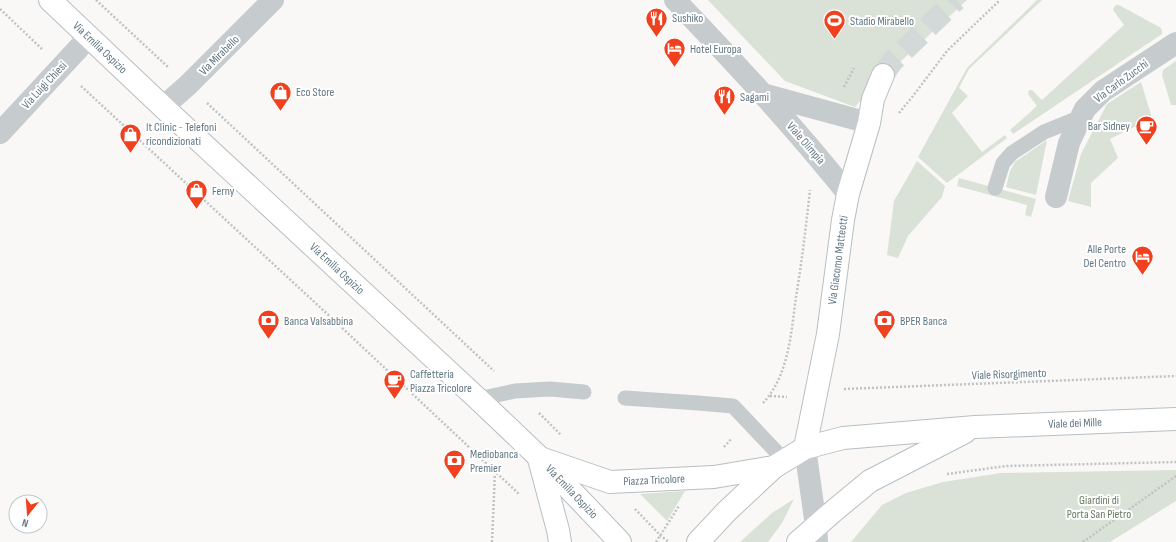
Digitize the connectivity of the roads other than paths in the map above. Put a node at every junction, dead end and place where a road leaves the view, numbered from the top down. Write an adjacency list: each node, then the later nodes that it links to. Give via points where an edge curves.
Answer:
1 (50, 0): 4 (main road, Via Emilia Ospizio)
2 (273, 0): 8 (street, Via Mirabello, via 188,86)
3 (675, 0): 7 (street, Viale Olimpia)
4 (89, 37): 8 (main road, Via Emilia Ospizio); 11 (street, Via Luigi Chiesi)
5 (1176, 43): 9 (street, Via Carlo Zucchi, via 1103,91)
6 (883, 75): 10 (main road, Via Giacomo Matteotti, via 873,99)
7 (763, 94): 10 (street, Viale Olimpia); 13 (street, Viale Olimpia)
8 (163, 107): 17 (main road, Via Emilia Ospizio)
9 (1081, 117): 12 (lane, via 1044,132 1012,153 1003,163); 14 (street, Via Carlo Zucchi, via 1069,143)
10 (869, 123): 13 (main road, Via Giacomo Matteotti)
11 (0, 133)
12 (995, 188)
13 (848, 194): 20 (main road, Via Giacomo Matteotti, via 828,334)
14 (1056, 198)
15 (584, 392): 17 (lane, via 550,389 515,391)
16 (625, 398): 22 (lane, via 733,406)
17 (478, 399): 21 (main road, Via Emilia Ospizio)
18 (1176, 419): 19 (main road, Viale dei Mille)
19 (974, 427): 20 (main road, Viale dei Mille, via 844,438); 23 (main road, Viale dei Mille, via 870,481)
20 (805, 448): 22 (main road, Piazza Tricolore); 23 (street)
21 (538, 458): 22 (main road, Piazza Tricolore, via 610,482 714,477); 24 (main road); 25 (main road, Via Emilia Ospizio)
22 (779, 464): 26 (main road, Piazza Tricolore, via 727,511)
23 (816, 534): 27 (main road)
24 (560, 542)
25 (620, 542)
26 (698, 542)
27 (798, 542)

